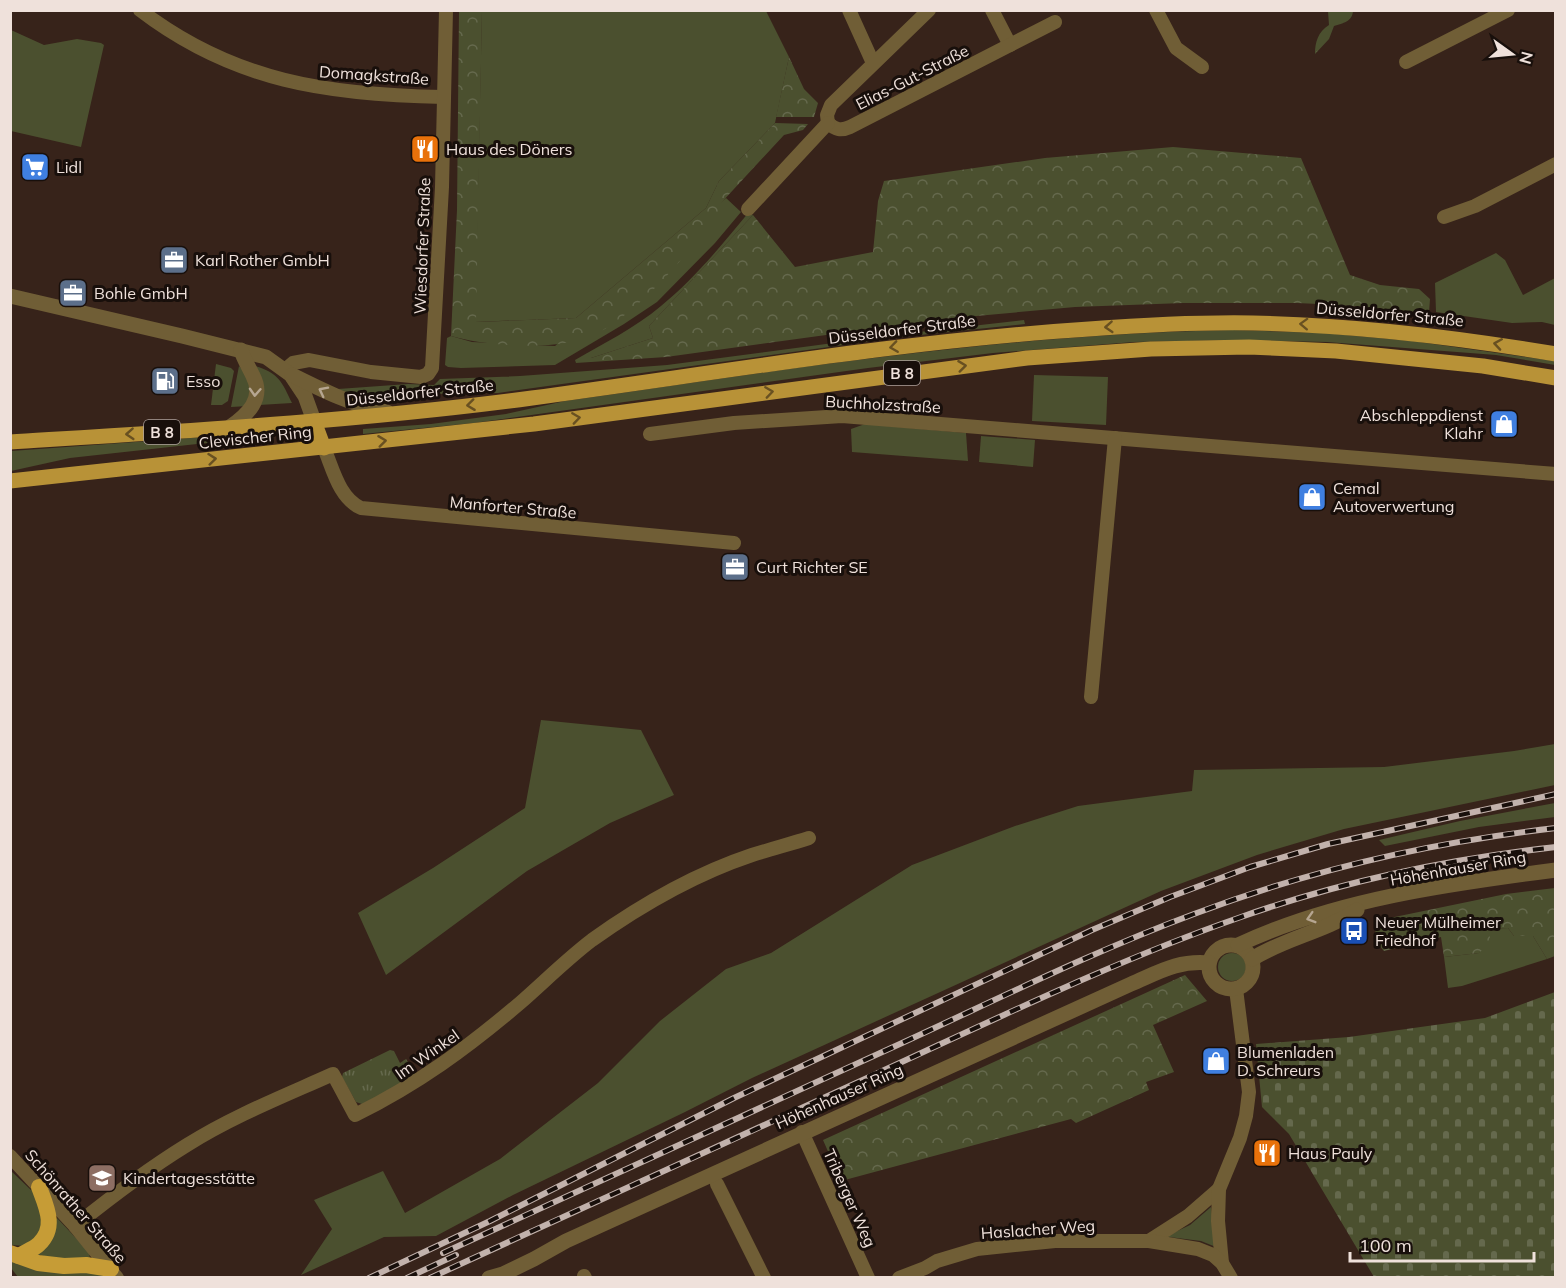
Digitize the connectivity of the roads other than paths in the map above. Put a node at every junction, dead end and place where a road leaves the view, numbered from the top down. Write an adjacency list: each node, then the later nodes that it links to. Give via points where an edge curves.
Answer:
1 (140, 10): 13 (street, Domagkstraße, via 193,46 279,80 340,92)
2 (446, 10): 13 (street, Wiesdorfer Straße)
3 (849, 10): 11 (street)
4 (929, 10): 11 (street)
5 (992, 10): 9 (street)
6 (1156, 10): 12 (street, via 1176,48)
7 (1508, 10): 10 (street)
8 (1055, 22): 9 (street, Elias-Gut-Straße)
9 (1010, 45): 14 (street, Elias-Gut-Straße, via 843,130)
10 (1406, 62)
11 (873, 63): 14 (street, via 831,105)
12 (1202, 67)
13 (444, 97): 22 (street, Wiesdorfer Straße, via 434,361)
14 (828, 123): 16 (street)
15 (1556, 164): 17 (street, via 1475,206)
16 (748, 209)
17 (1444, 217)
18 (10, 296): 19 (street)
19 (241, 350): 21 (street, via 266,357); 26 (street, one-way to 26, via 256,381 256,396 247,415)
20 (1556, 354): 24 (main road, Düsseldorfer Straße / B 8, one-way to 24, via 1424,334 1338,326 1250,322 1150,325 902,346)
21 (289, 372): 22 (street, Düsseldorfer Straße, via 293,363 309,360 371,372 421,377); 24 (street, one-way to 21, via 342,400); 25 (street, via 305,396)
22 (428, 374)
23 (1556, 378): 30 (main road, B 8, one-way to 23, via 1026,358 1151,349 1249,347 1336,351 1483,366)
24 (396, 414): 25 (main road, Düsseldorfer Straße / B 8)
25 (314, 421): 26 (main road, Clevischer Ring / B 8); 30 (main road)
26 (230, 427): 29 (main road, Clevischer Ring / B 8, one-way to 29)
27 (650, 435): 28 (street, Buchholzstraße, via 734,423 842,416)
28 (1115, 438): 31 (street, Buchholzstraße); 34 (street)
29 (10, 442)
30 (324, 448): 32 (main road, Clevischer Ring / B 8, one-way to 30); 33 (street, Manforter Straße, via 345,495 361,508)
31 (1556, 474)
32 (10, 481)
33 (734, 543)
34 (1091, 697)
35 (809, 838): 47 (street, Im Winkel, via 711,872 629,915 590,942 475,1040 395,1096 355,1115 333,1074 189,1144 129,1183)
36 (1556, 870): 37 (street, Höhenhauser Ring, via 1420,890)
37 (1367, 903): 38 (street, Höhenhauser Ring, one-way to 38, via 1286,926); 39 (street, Höhenhauser Ring, via 1329,925 1269,948)
38 (1238, 945): 39 (street); 40 (street, Höhenhauser Ring, via 1223,946)
39 (1252, 959): 41 (street, via 1250,979)
40 (1209, 963): 41 (street, via 1213,980 1220,986); 42 (street, Höhenhauser Ring, via 1176,964)
41 (1236, 989): 46 (street, Haslacher Weg, via 1249,1092 1240,1138)
42 (802, 1132): 52 (street, Höhenhauser Ring); 54 (street, Triberger Weg)
43 (10, 1156): 45 (street, Schönrather Straße)
44 (717, 1184): 53 (street)
45 (39, 1187): 47 (street, Schönrather Straße); 49 (highway, via 50,1215 48,1231 39,1245)
46 (1218, 1189): 48 (street, Haslacher Weg, via 1188,1216); 50 (street, Haslacher Weg)
47 (75, 1226): 51 (street, Schönrather Straße)
48 (1149, 1241): 50 (street, Haslacher Weg, via 1198,1249); 55 (street, Haslacher Weg, via 1055,1241 977,1249)
49 (15, 1254): 51 (highway, via 38,1263 86,1264)
50 (1222, 1263): 56 (street, Haslacher Weg)
51 (114, 1273)
52 (491, 1277)
53 (764, 1278)
54 (868, 1278)
55 (899, 1278)
56 (1232, 1278)

